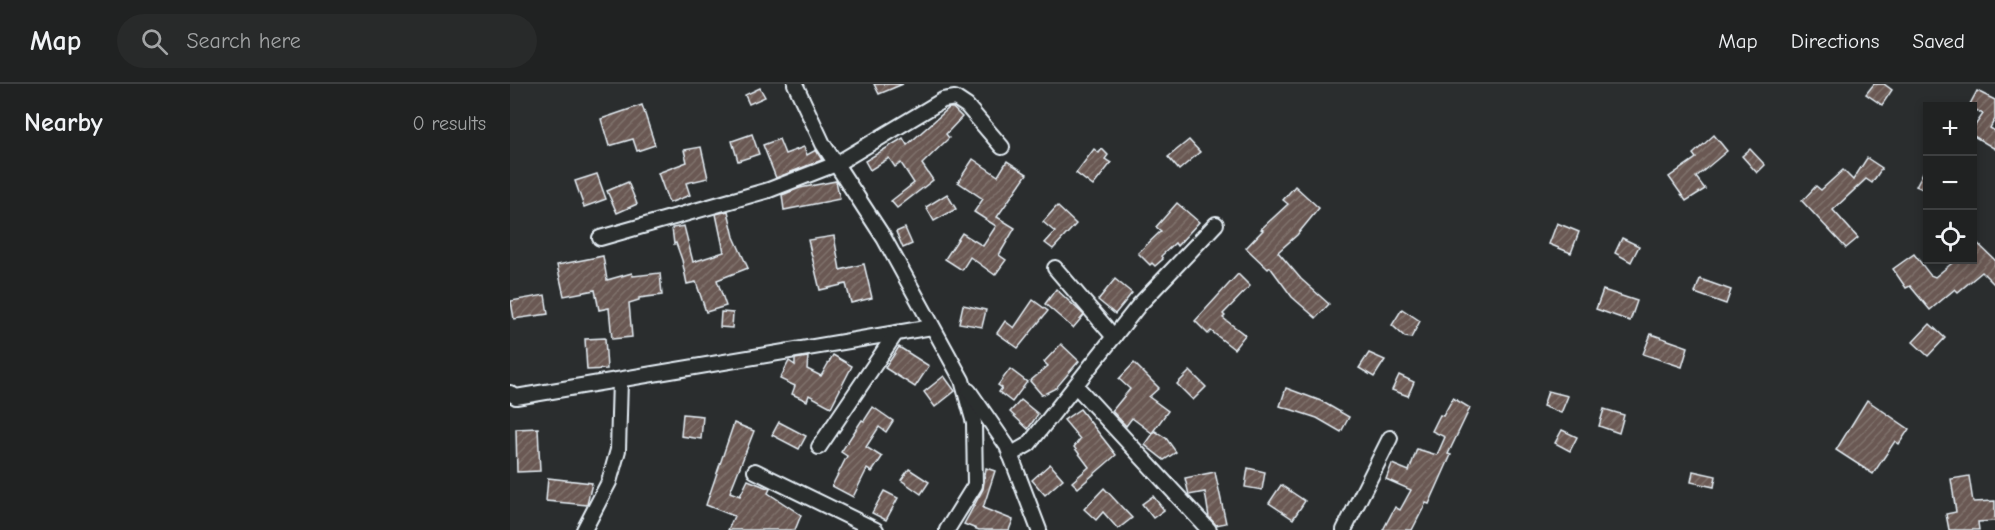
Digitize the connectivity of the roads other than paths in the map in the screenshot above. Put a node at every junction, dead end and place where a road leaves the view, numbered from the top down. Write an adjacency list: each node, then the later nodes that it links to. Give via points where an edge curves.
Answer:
1 (795, 84): 3 (street)
2 (1002, 147): 3 (street, via 967,106 955,98 943,100)
3 (836, 164): 5 (street, via 769,190); 7 (street, via 885,238)
4 (1216, 224): 9 (street)
5 (600, 238)
6 (1055, 268): 9 (street)
7 (932, 327): 8 (street); 11 (street)
8 (896, 333): 10 (street); 15 (street)
9 (1114, 337): 12 (street)
10 (620, 380): 13 (street, via 516,397); 18 (street, via 618,450 609,482)
11 (962, 380): 16 (street); 20 (street, via 974,423 975,484)
12 (1076, 386): 16 (street, via 1029,444); 22 (street)
13 (510, 393)
14 (1390, 438): 23 (street)
15 (819, 447)
16 (1010, 455): 21 (street)
17 (755, 471): 19 (street)
18 (584, 530)
19 (876, 530)
20 (947, 530)
21 (1040, 530)
22 (1209, 530)
23 (1344, 530)

